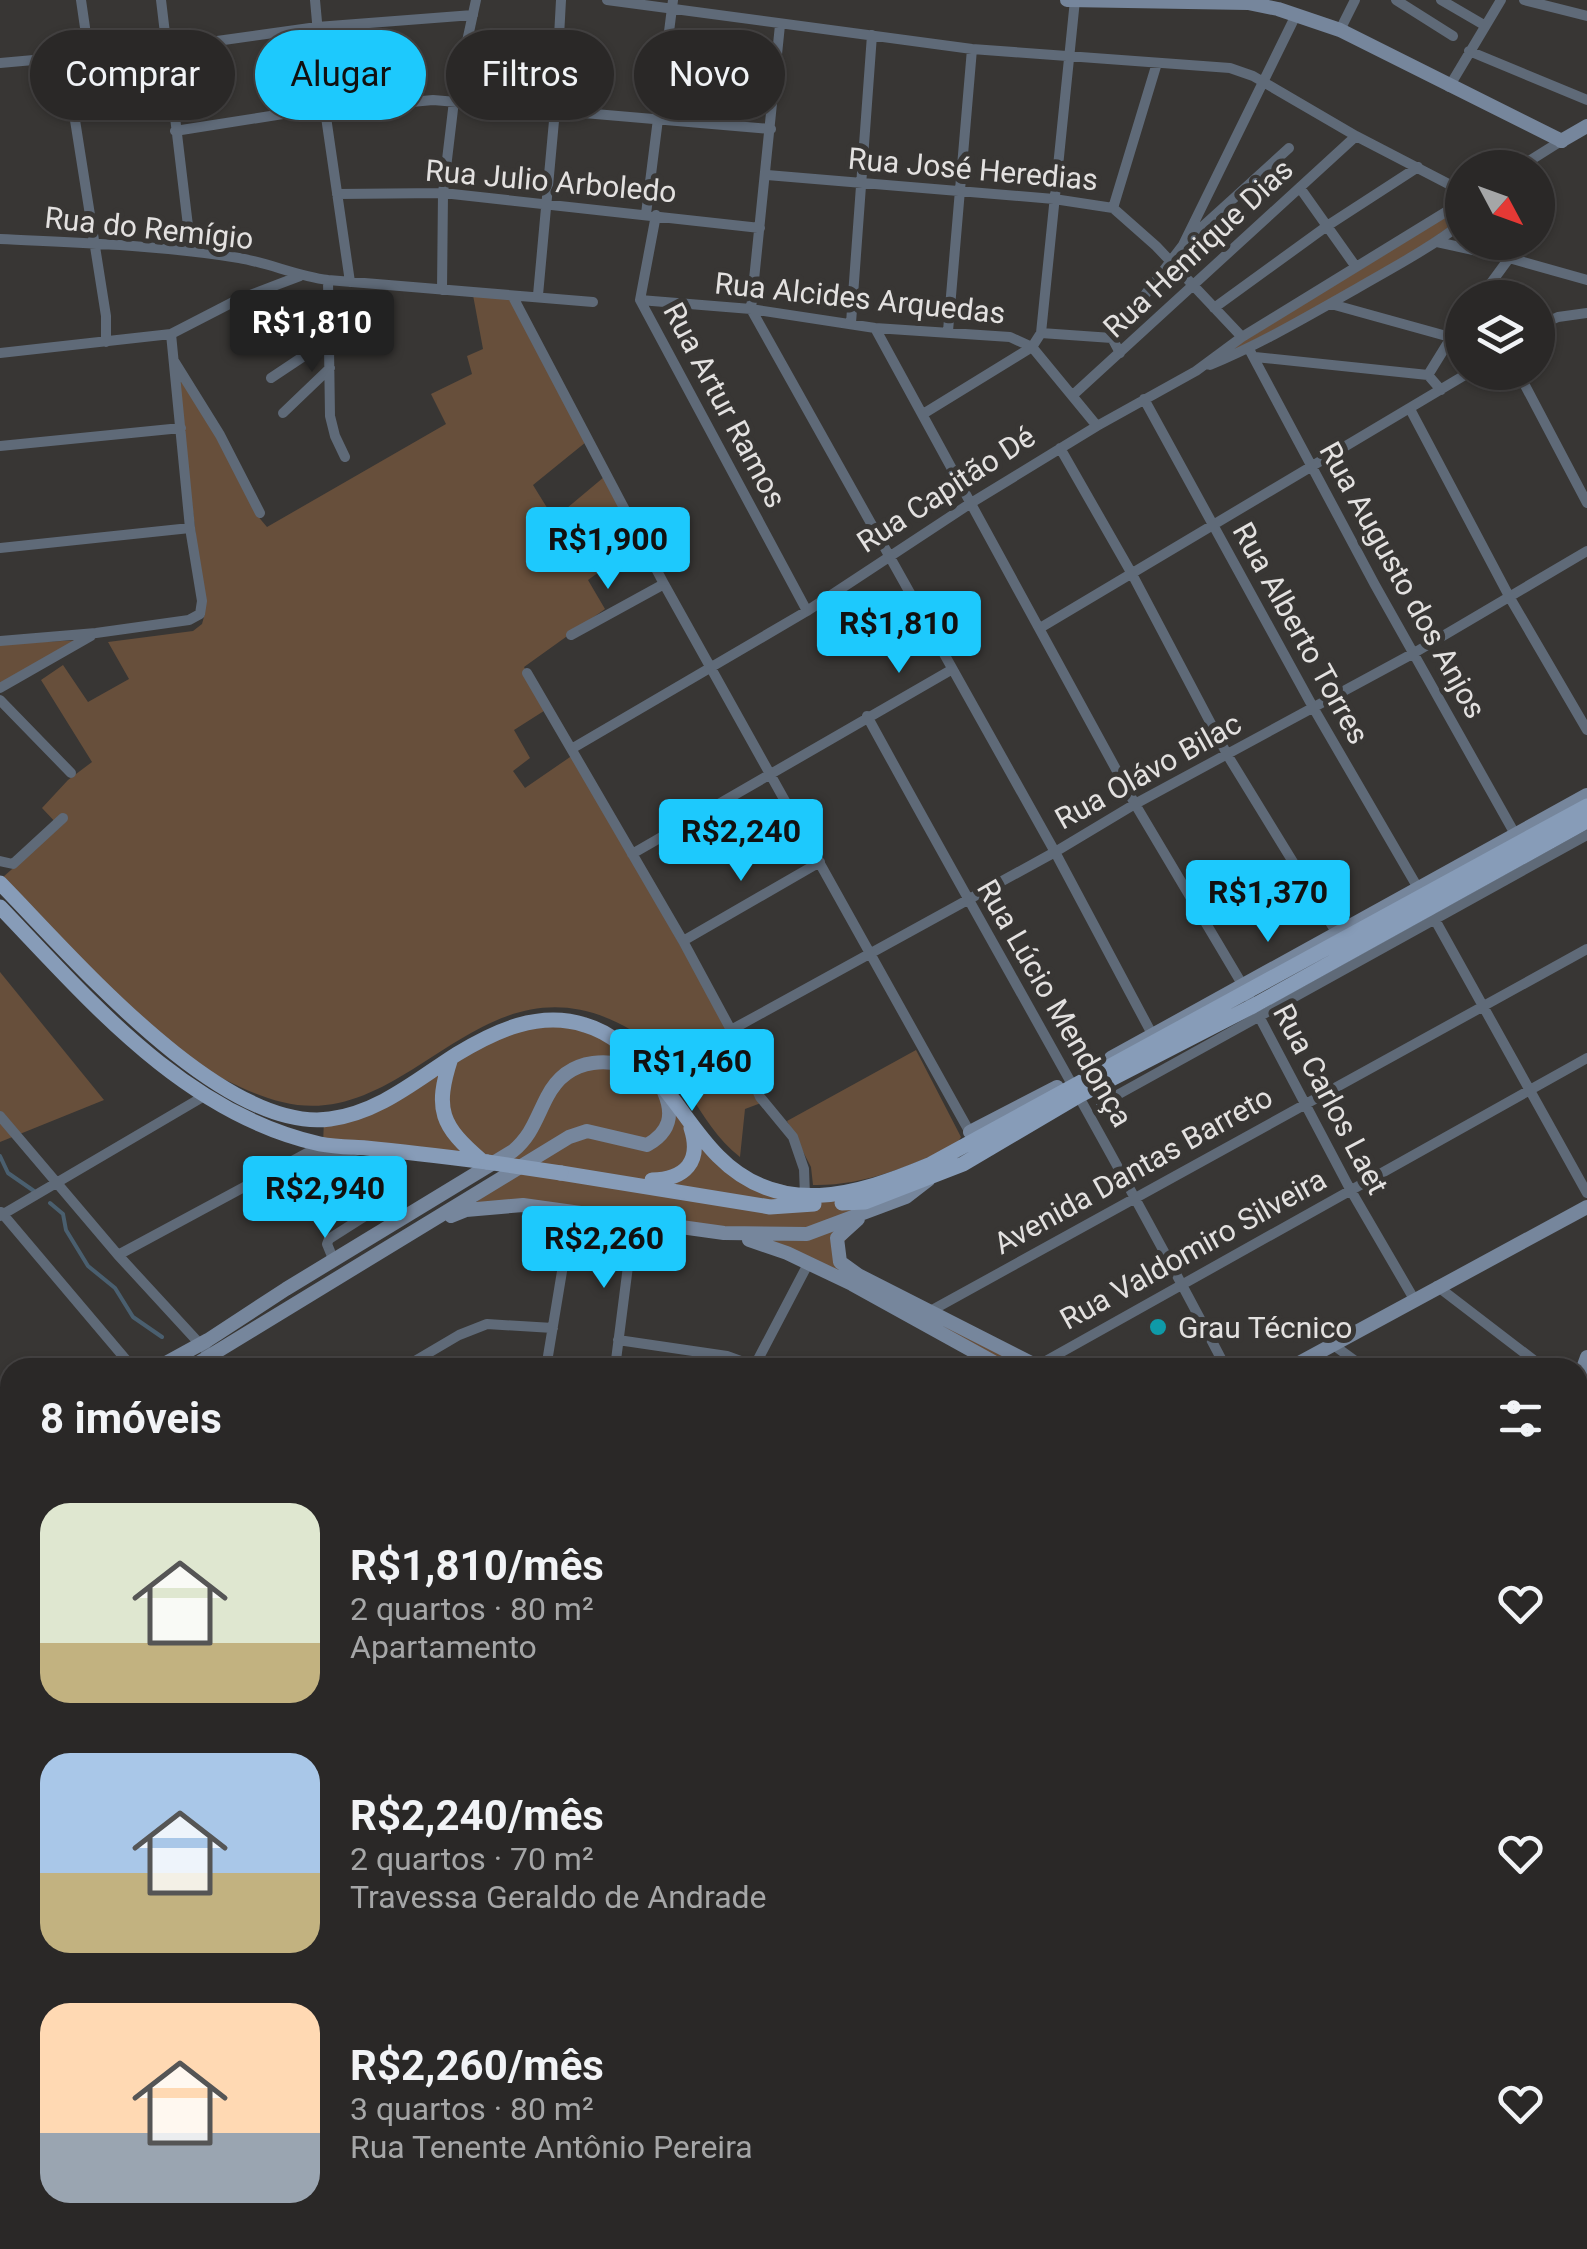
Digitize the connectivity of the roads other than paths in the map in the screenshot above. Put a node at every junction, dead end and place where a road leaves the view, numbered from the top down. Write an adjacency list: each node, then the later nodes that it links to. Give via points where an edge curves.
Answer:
1 (80, 0): 23 (street)
2 (161, 0): 24 (street)
3 (315, 0): 22 (street)
4 (476, 0): 17 (street)
5 (561, 0): 27 (street)
6 (606, 0): 15 (street)
7 (1071, 0): 14 (street); 35 (street)
8 (1355, 0): 29 (street)
9 (1396, 0): 31 (street)
10 (1441, 0): 21 (street)
11 (1501, 0): 21 (street)
12 (1524, 0): 16 (street)
13 (1576, 0): 16 (street)
14 (1249, 2): 18 (street)
15 (672, 4): 20 (street); 28 (street, Rua Artur Ramos)
16 (1569, 12): 19 (street)
17 (473, 15): 22 (street); 26 (street)
18 (1296, 15): 29 (street); 39 (street)
19 (1587, 16)
20 (780, 25): 30 (street); 50 (street)
21 (1484, 26): 34 (street)
22 (317, 27): 25 (street); 32 (street)
23 (85, 30)
24 (165, 30)
25 (317, 30)
26 (470, 30)
27 (559, 30)
28 (668, 30)
29 (1340, 30): 40 (street)
30 (872, 36): 33 (street); 60 (street)
31 (1453, 36)
32 (235, 38)
33 (972, 49): 35 (street); 62 (street)
34 (1469, 51): 40 (street); 41 (street)
35 (1071, 58): 38 (street); 65 (street)
36 (30, 60): 37 (street)
37 (0, 62)
38 (1157, 63): 39 (street, via 1230,68); 67 (street)
39 (1264, 83): 52 (street); 77 (street)
40 (1450, 86): 53 (street)
41 (1587, 100)
42 (74, 120): 75 (street)
43 (174, 120): 51 (street)
44 (255, 120): 51 (street)
45 (327, 120): 64 (street)
46 (452, 120): 63 (street)
47 (554, 120): 66 (street)
48 (656, 120): 50 (street); 69 (street, Rua Artur Ramos)
49 (1587, 126): 53 (street)
50 (772, 130): 58 (street)
51 (175, 131): 78 (street)
52 (1356, 136): 57 (street); 61 (street, Rua Henrique Dias)
53 (1561, 141): 55 (street); 56 (street)
54 (1289, 148): 77 (street)
55 (1547, 150)
56 (1552, 150)
57 (1418, 167): 59 (street); 70 (street)
58 (766, 175): 60 (street, Rua José Heredias); 71 (street)
59 (1445, 182)
60 (859, 184): 62 (street, Rua José Heredias); 97 (street)
61 (1300, 188): 70 (street); 86 (street, Rua Henrique Dias)
62 (959, 192): 65 (street, Rua José Heredias); 99 (street)
63 (443, 193): 64 (street, Rua Julio Arboledo); 66 (street, Rua Julio Arboledo); 87 (street)
64 (338, 194): 85 (street)
65 (1054, 199): 67 (street, Rua José Heredias); 101 (street)
66 (546, 207): 69 (street, Rua Julio Arboledo); 88 (street)
67 (1113, 208): 79 (street, Rua José Heredias)
68 (1445, 212): 81 (street, Rua Capitão Dé)
69 (651, 214): 71 (street, Rua Julio Arboledo); 90 (street, Rua Artur Ramos)
70 (1327, 226): 81 (street); 93 (street)
71 (760, 228): 94 (street)
72 (1445, 237): 74 (street, Rua Capitão Dé)
73 (0, 239): 75 (street, Rua do Remígio)
74 (1438, 242): 76 (street); 92 (street, Rua Capitão Dé)
75 (93, 244): 78 (street, Rua do Remígio); 106 (street)
76 (1445, 244)
77 (1183, 245): 79 (street)
78 (191, 252): 82 (street, Rua do Remígio, via 244,258)
79 (1170, 260): 86 (street, Rua José Heredias); 105 (street)
80 (1517, 260): 84 (street)
81 (1356, 267): 103 (street, Rua Capitão Dé)
82 (300, 276): 83 (street, Rua do Remígio); 100 (street)
83 (328, 280): 85 (street, Rua do Remígio); 104 (street)
84 (1587, 280)
85 (350, 282): 87 (street)
86 (1195, 286): 93 (street, Rua José Heredias); 110 (street, Rua Henrique Dias)
87 (442, 290): 89 (street)
88 (538, 295): 89 (street); 91 (street)
89 (513, 297): 140 (street)
90 (640, 300): 94 (street, Rua Alcides Arquedas); 142 (street, Rua Artur Ramos)
91 (593, 302)
92 (1330, 304): 102 (street); 111 (street, Rua Capitão Dé)
93 (1214, 308): 103 (street, Rua José Heredias)
94 (751, 309): 97 (street, Rua Alcides Arquedas); 138 (street)
95 (1587, 313): 96 (street)
96 (1555, 318)
97 (850, 323): 98 (street, Rua Alcides Arquedas)
98 (875, 328): 99 (street, Rua Alcides Arquedas); 124 (street, Rua Carlos Laet)
99 (948, 331): 108 (street, Rua Alcides Arquedas, via 1010,337)
100 (170, 334): 106 (street); 112 (street)
101 (1041, 334): 105 (street); 108 (street)
102 (1445, 335)
103 (1242, 337): 114 (street, Rua Capitão Dé)
104 (332, 338): 113 (street); 116 (street)
105 (1112, 338): 110 (street)
106 (106, 342): 109 (street)
107 (1445, 345): 115 (street)
108 (1032, 347): 120 (street, Rua Alcides Arquedas); 124 (street)
109 (0, 353)
110 (1120, 353): 120 (street, Rua Henrique Dias)
111 (1252, 353): 114 (street, Rua Capitão Dé); 115 (street); 130 (street, Rua Augusto dos Anjos)
112 (172, 358): 126 (street); 133 (street)
113 (330, 368): 123 (street); 129 (street, via 332,426)
114 (1196, 370): 121 (street, Rua Capitão Dé)
115 (1428, 375): 118 (street)
116 (271, 378)
117 (1445, 387): 118 (street)
118 (1440, 390): 122 (street)
119 (1527, 390): 132 (street)
120 (1073, 395): 125 (street, Rua Alcides Arquedas)
121 (1144, 399): 125 (street, Rua Capitão Dé); 134 (street, Rua Alberto Torres)
122 (1410, 408): 130 (street); 141 (street)
123 (283, 413)
124 (923, 414): 131 (street, Rua Carlos Laet)
125 (1097, 426): 128 (street, Rua Capitão Dé)
126 (181, 428): 127 (street); 135 (street)
127 (0, 446)
128 (1060, 448): 131 (street, Rua Capitão Dé); 139 (street)
129 (346, 457)
130 (1312, 466): 134 (street); 147 (street, Rua Augusto dos Anjos)
131 (972, 503): 138 (street, Rua Capitão Dé); 143 (street, Rua Carlos Laet)
132 (1587, 503)
133 (260, 512)
134 (1213, 525): 139 (street); 153 (street, Rua Alberto Torres)
135 (190, 528): 136 (street); 144 (street, via 200,614)
136 (0, 548)
137 (1587, 552): 141 (street, Rua Olávo Bilac)
138 (891, 557): 142 (street, Rua Capitão Dé); 149 (street)
139 (1132, 574): 143 (street); 157 (street)
140 (664, 584): 145 (street); 148 (street)
141 (1510, 598): 147 (street, Rua Olávo Bilac); 155 (street)
142 (807, 611): 148 (street, Rua Capitão Dé)
143 (1040, 628): 161 (street, Rua Carlos Laet)
144 (96, 633): 146 (street); 151 (street)
145 (572, 634)
146 (0, 641)
147 (1414, 653): 153 (street, Rua Olávo Bilac); 165 (street, Rua Augusto dos Anjos)
148 (711, 666): 156 (street, Rua Capitão Dé); 159 (street)
149 (951, 670): 154 (street); 167 (street)
150 (527, 672): 156 (street)
151 (0, 688)
152 (0, 700): 158 (street)
153 (1314, 708): 157 (street, Rua Olávo Bilac); 172 (street, Rua Alberto Torres)
154 (867, 716): 159 (street); 173 (street, Rua Lúcio Mendonça)
155 (1587, 730)
156 (573, 748): 168 (street)
157 (1228, 756): 161 (street, Rua Olávo Bilac); 176 (street)
158 (71, 773)
159 (769, 775): 168 (street); 170 (street)
160 (1587, 794): 165 (street)
161 (1135, 804): 167 (street, Rua Olávo Bilac); 180 (street, Rua Carlos Laet)
162 (1587, 806): 180 (main road)
163 (63, 818): 169 (street, via 13,864)
164 (1587, 821): 175 (main road)
165 (1515, 834): 172 (street)
166 (1587, 835): 175 (street)
167 (1055, 852): 173 (street, Rua Olávo Bilac); 183 (street)
168 (632, 854): 177 (street)
169 (0, 862)
170 (820, 862): 177 (street); 179 (street)
171 (0, 883): 184 (main road, via 168,1050 271,1110 315,1120 347,1115 378,1106)
172 (1418, 888): 176 (street)
173 (968, 901): 179 (street, Rua Olávo Bilac); 187 (street, Rua Lúcio Mendonça)
174 (0, 907): 189 (main road, via 112,1024)
175 (1432, 914): 180 (main road); 181 (street)
176 (1336, 932): 180 (street)
177 (683, 941): 182 (street)
178 (1587, 949): 181 (street, Avenida Dantas Barreto)
179 (869, 953): 182 (street, Rua Olávo Bilac); 194 (street)
180 (1250, 999): 183 (street); 187 (main road); 190 (street); 191 (street, Rua Carlos Laet)
181 (1481, 1006): 188 (street); 191 (street, Avenida Dantas Barreto)
182 (731, 1030): 202 (street, via 760,1096 793,1137)
183 (1152, 1034): 187 (street)
184 (451, 1058): 186 (main road, via 508,1027 558,1020 609,1034); 196 (main road, via 440,1104 447,1126)
185 (1587, 1058): 188 (street, Rua Valdomiro Silveira)
186 (656, 1078): 192 (main road); 209 (street, via 670,1122 647,1146 587,1132 561,1141); 212 (street, via 619,1061 574,1068 548,1094 532,1131 514,1151)
187 (1075, 1086): 194 (main road); 197 (main road, via 963,1164); 203 (street, Rua Lúcio Mendonça)
188 (1528, 1090): 200 (street, Rua Valdomiro Silveira); 201 (street)
189 (206, 1095): 195 (main road); 198 (street)
190 (1100, 1104)
191 (1305, 1104): 200 (street, Rua Carlos Laet); 203 (street, Avenida Dantas Barreto)
192 (684, 1112): 199 (main road, via 694,1132 687,1168 676,1178); 202 (main road, via 739,1174 761,1187)
193 (0, 1116): 198 (street)
194 (972, 1137): 202 (main road, via 928,1166 864,1191)
195 (316, 1149): 196 (main road); 211 (street); 212 (street, via 368,1162 390,1185 384,1204 328,1238)
196 (484, 1161): 199 (main road, bridge)
197 (933, 1177): 199 (main road, via 865,1202 770,1206); 205 (street)
198 (57, 1183): 207 (street); 211 (street)
199 (628, 1184)
200 (1350, 1189): 214 (street, Rua Valdomiro Silveira); 216 (street, Rua Carlos Laet)
201 (1587, 1193)
202 (806, 1196)
203 (1135, 1198): 214 (street, Rua Lúcio Mendonça); 217 (street, Avenida Dantas Barreto)
204 (1587, 1206): 215 (street)
205 (875, 1208): 210 (street, via 806,1234); 217 (street, via 837,1238 840,1262)
206 (572, 1211): 208 (street); 209 (street, via 501,1205 466,1210); 219 (street)
207 (1, 1214): 223 (street)
208 (634, 1219): 210 (street); 220 (street)
209 (410, 1232): 222 (street)
210 (724, 1233): 213 (street)
211 (118, 1256): 222 (street)
212 (334, 1261): 222 (street)
213 (808, 1264): 218 (street); 231 (street)
214 (1183, 1285): 234 (street, Rua Valdomiro Silveira); 235 (street, Rua Lúcio Mendonça)
215 (1438, 1286): 216 (street); 238 (street)
216 (1414, 1299): 221 (street)
217 (931, 1310): 218 (street, Avenida Dantas Barreto); 233 (street)
218 (916, 1320): 232 (street)
219 (553, 1328): 227 (street, via 487,1324); 228 (street)
220 (618, 1340): 229 (street); 230 (street)
221 (1331, 1343): 236 (street); 237 (street)
222 (207, 1350): 224 (street); 225 (street); 226 (street)
223 (124, 1358)
224 (185, 1358)
225 (199, 1358)
226 (214, 1358)
227 (419, 1358)
228 (548, 1358)
229 (616, 1358)
230 (733, 1358)
231 (762, 1358)
232 (986, 1358)
233 (1020, 1358)
234 (1053, 1358)
235 (1221, 1358)
236 (1306, 1358)
237 (1351, 1358)
238 (1531, 1358)

